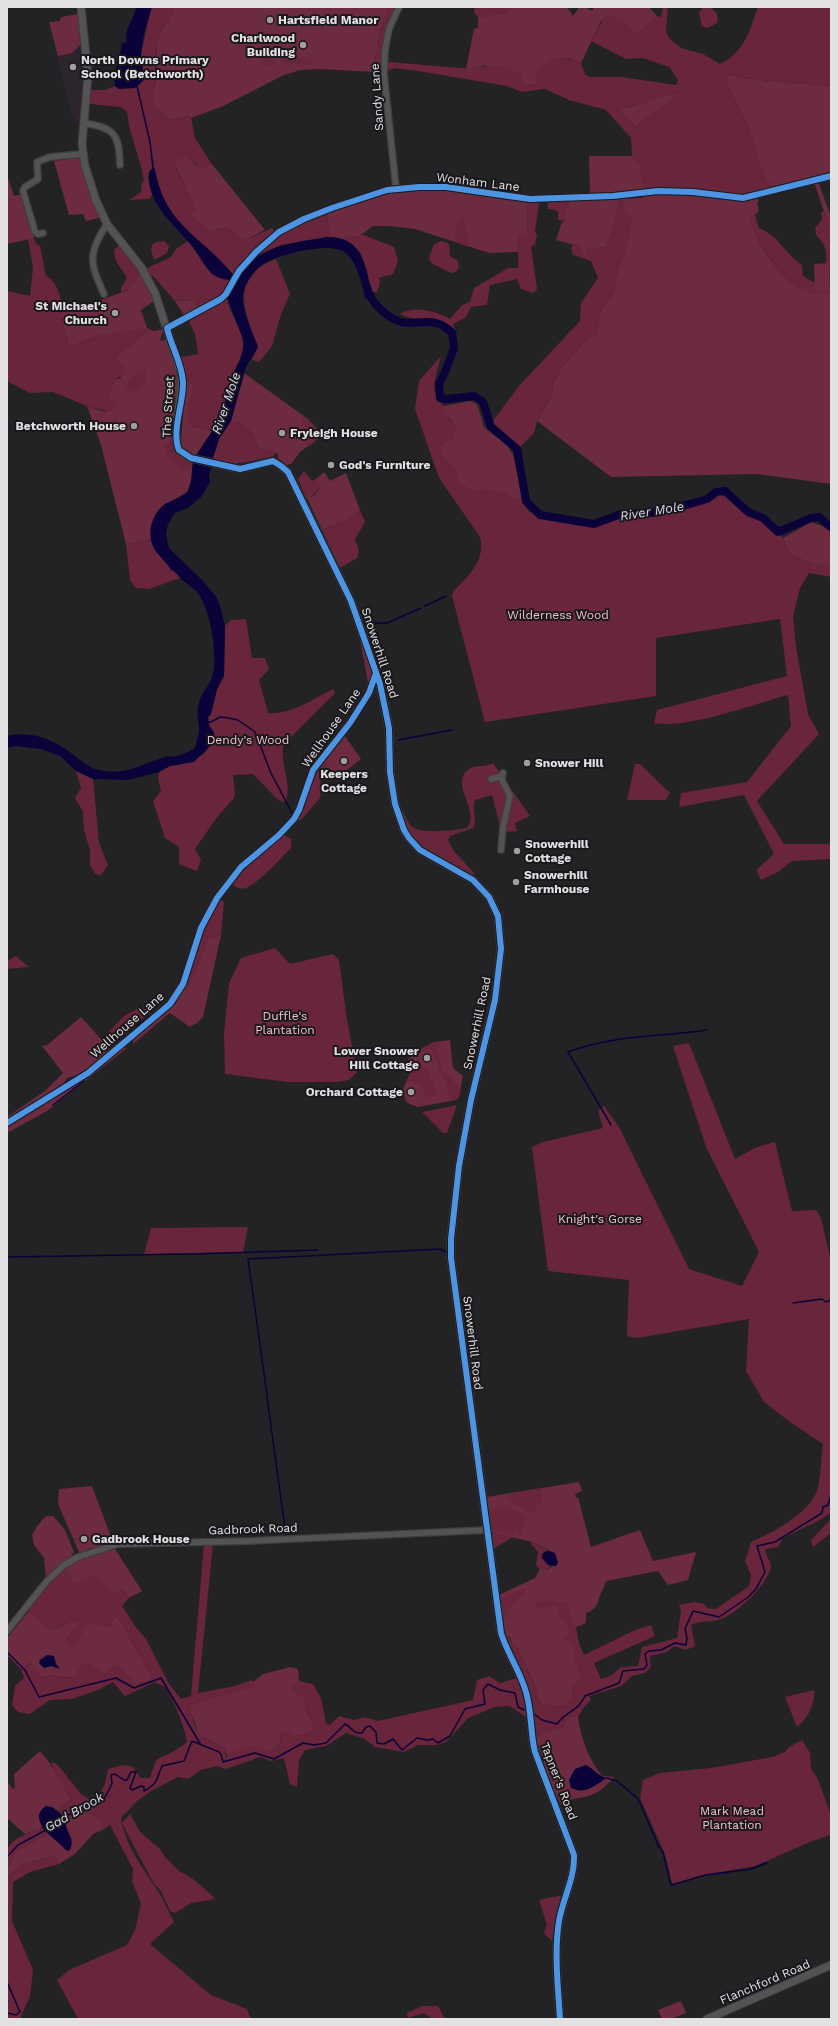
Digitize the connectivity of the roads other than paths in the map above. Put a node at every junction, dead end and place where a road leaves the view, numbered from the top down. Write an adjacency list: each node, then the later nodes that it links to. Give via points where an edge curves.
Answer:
1 (81, 7): 3 (street, The Street, via 88,76)
2 (399, 7): 7 (street, Sandy Lane, via 389,29 384,74)
3 (84, 123): 4 (street, The Street); 5 (street, via 114,133 118,141)
4 (82, 154): 8 (street, The Street, via 96,200); 9 (street, via 50,157 37,162 38,179 23,191 35,232)
5 (120, 165)
6 (831, 176): 7 (street, Wonham Lane, via 743,198 658,190 613,196 530,199 446,187)
7 (396, 188): 11 (street, Wonham Lane, via 332,208 279,232 239,271 221,300)
8 (107, 224): 10 (street, via 94,246 92,259 93,271); 11 (street, The Street, via 148,279)
9 (43, 233)
10 (104, 294)
11 (167, 328): 12 (street, The Street, via 183,383 177,445 184,455)
12 (191, 458): 13 (street, Snowerhill Road, via 240,469 273,461 288,472 351,601)
13 (376, 674): 14 (street, Wellhouse Lane); 15 (street, Snowerhill Road)
14 (369, 693): 15 (street, Wellhouse Lane); 18 (street, Wellhouse Lane, via 350,723 313,770 300,810 294,819 241,867 217,898 201,928 183,984 170,1004 88,1073)
15 (382, 693): 19 (street, Snowerhill Road, via 389,728 394,804 404,830 420,850 466,875 481,887 494,906 501,937 495,1000 471,1100 459,1166 451,1238 451,1258 465,1373)
16 (491, 779): 17 (street, via 502,775 510,796)
17 (501, 850)
18 (7, 1123)
19 (487, 1530): 20 (street, Gadbrook Road, via 118,1544 78,1557 64,1565 47,1581); 22 (street, Tapner's Road, via 501,1633 525,1690 530,1708 531,1735 535,1752 574,1855 573,1872 561,1909 557,1933)
20 (7, 1631)
21 (831, 1965): 23 (street, Flanchford Road)
22 (560, 2019)
23 (707, 2019)

